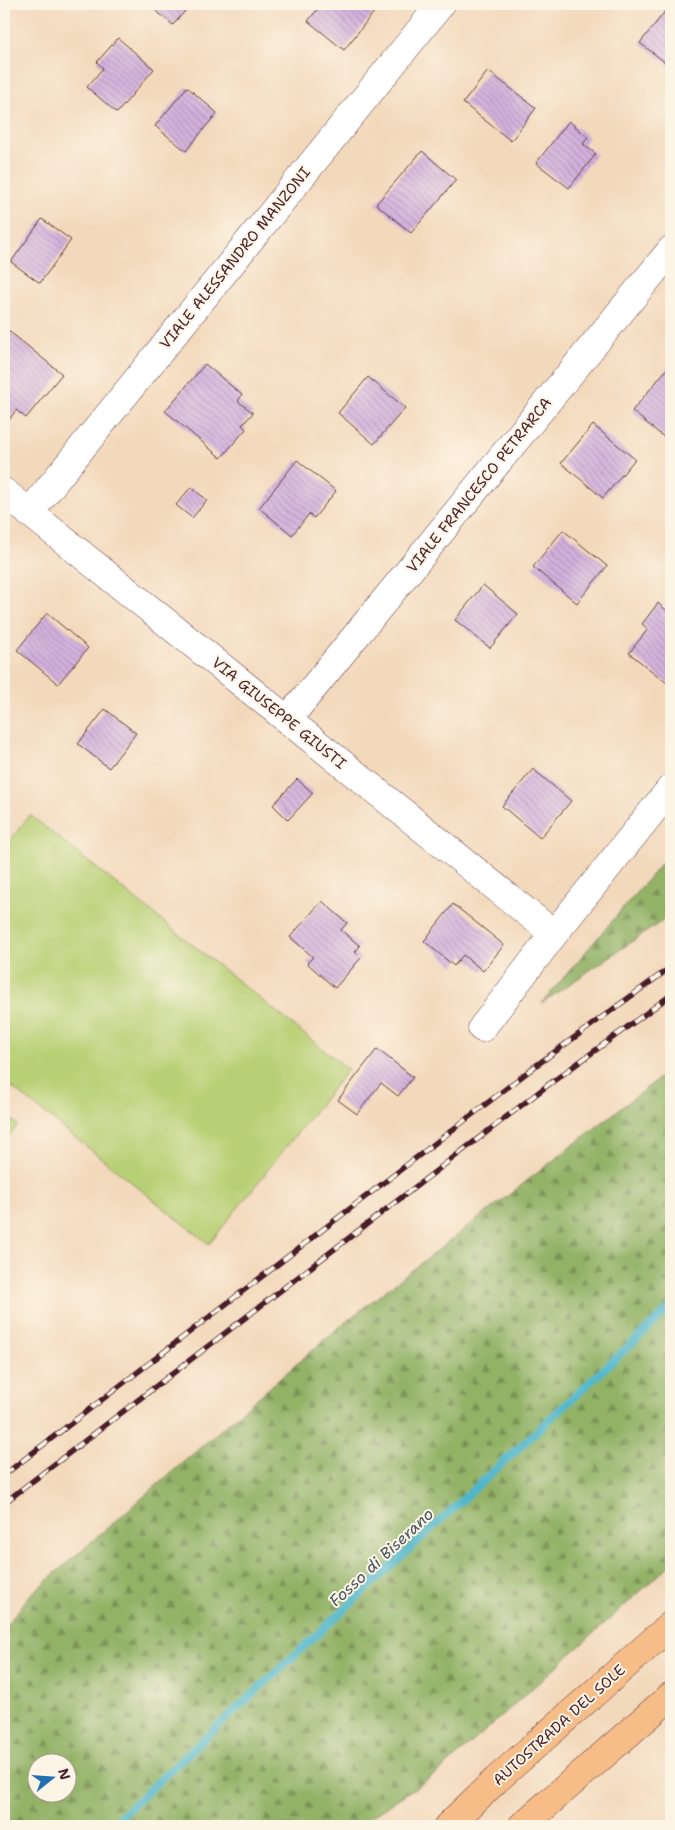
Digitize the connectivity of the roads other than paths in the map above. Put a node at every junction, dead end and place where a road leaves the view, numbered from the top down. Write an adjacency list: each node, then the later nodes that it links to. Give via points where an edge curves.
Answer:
1 (441, 4): 4 (street, VIALE ALESSANDRO MANZONI)
2 (671, 250): 5 (street, VIALE FRANCESCO PETRARCA)
3 (4, 492): 4 (street, VIA GIUSEPPE GIUSTI)
4 (29, 513): 5 (street, VIA GIUSEPPE GIUSTI)
5 (287, 720): 7 (street, VIA GIUSEPPE GIUSTI)
6 (671, 788): 7 (street)
7 (554, 934): 8 (street)
8 (482, 1028)
9 (671, 1625): 11 (highway, AUTOSTRADA DEL SOLE)
10 (671, 1696): 12 (highway)
11 (448, 1826)
12 (522, 1826)

